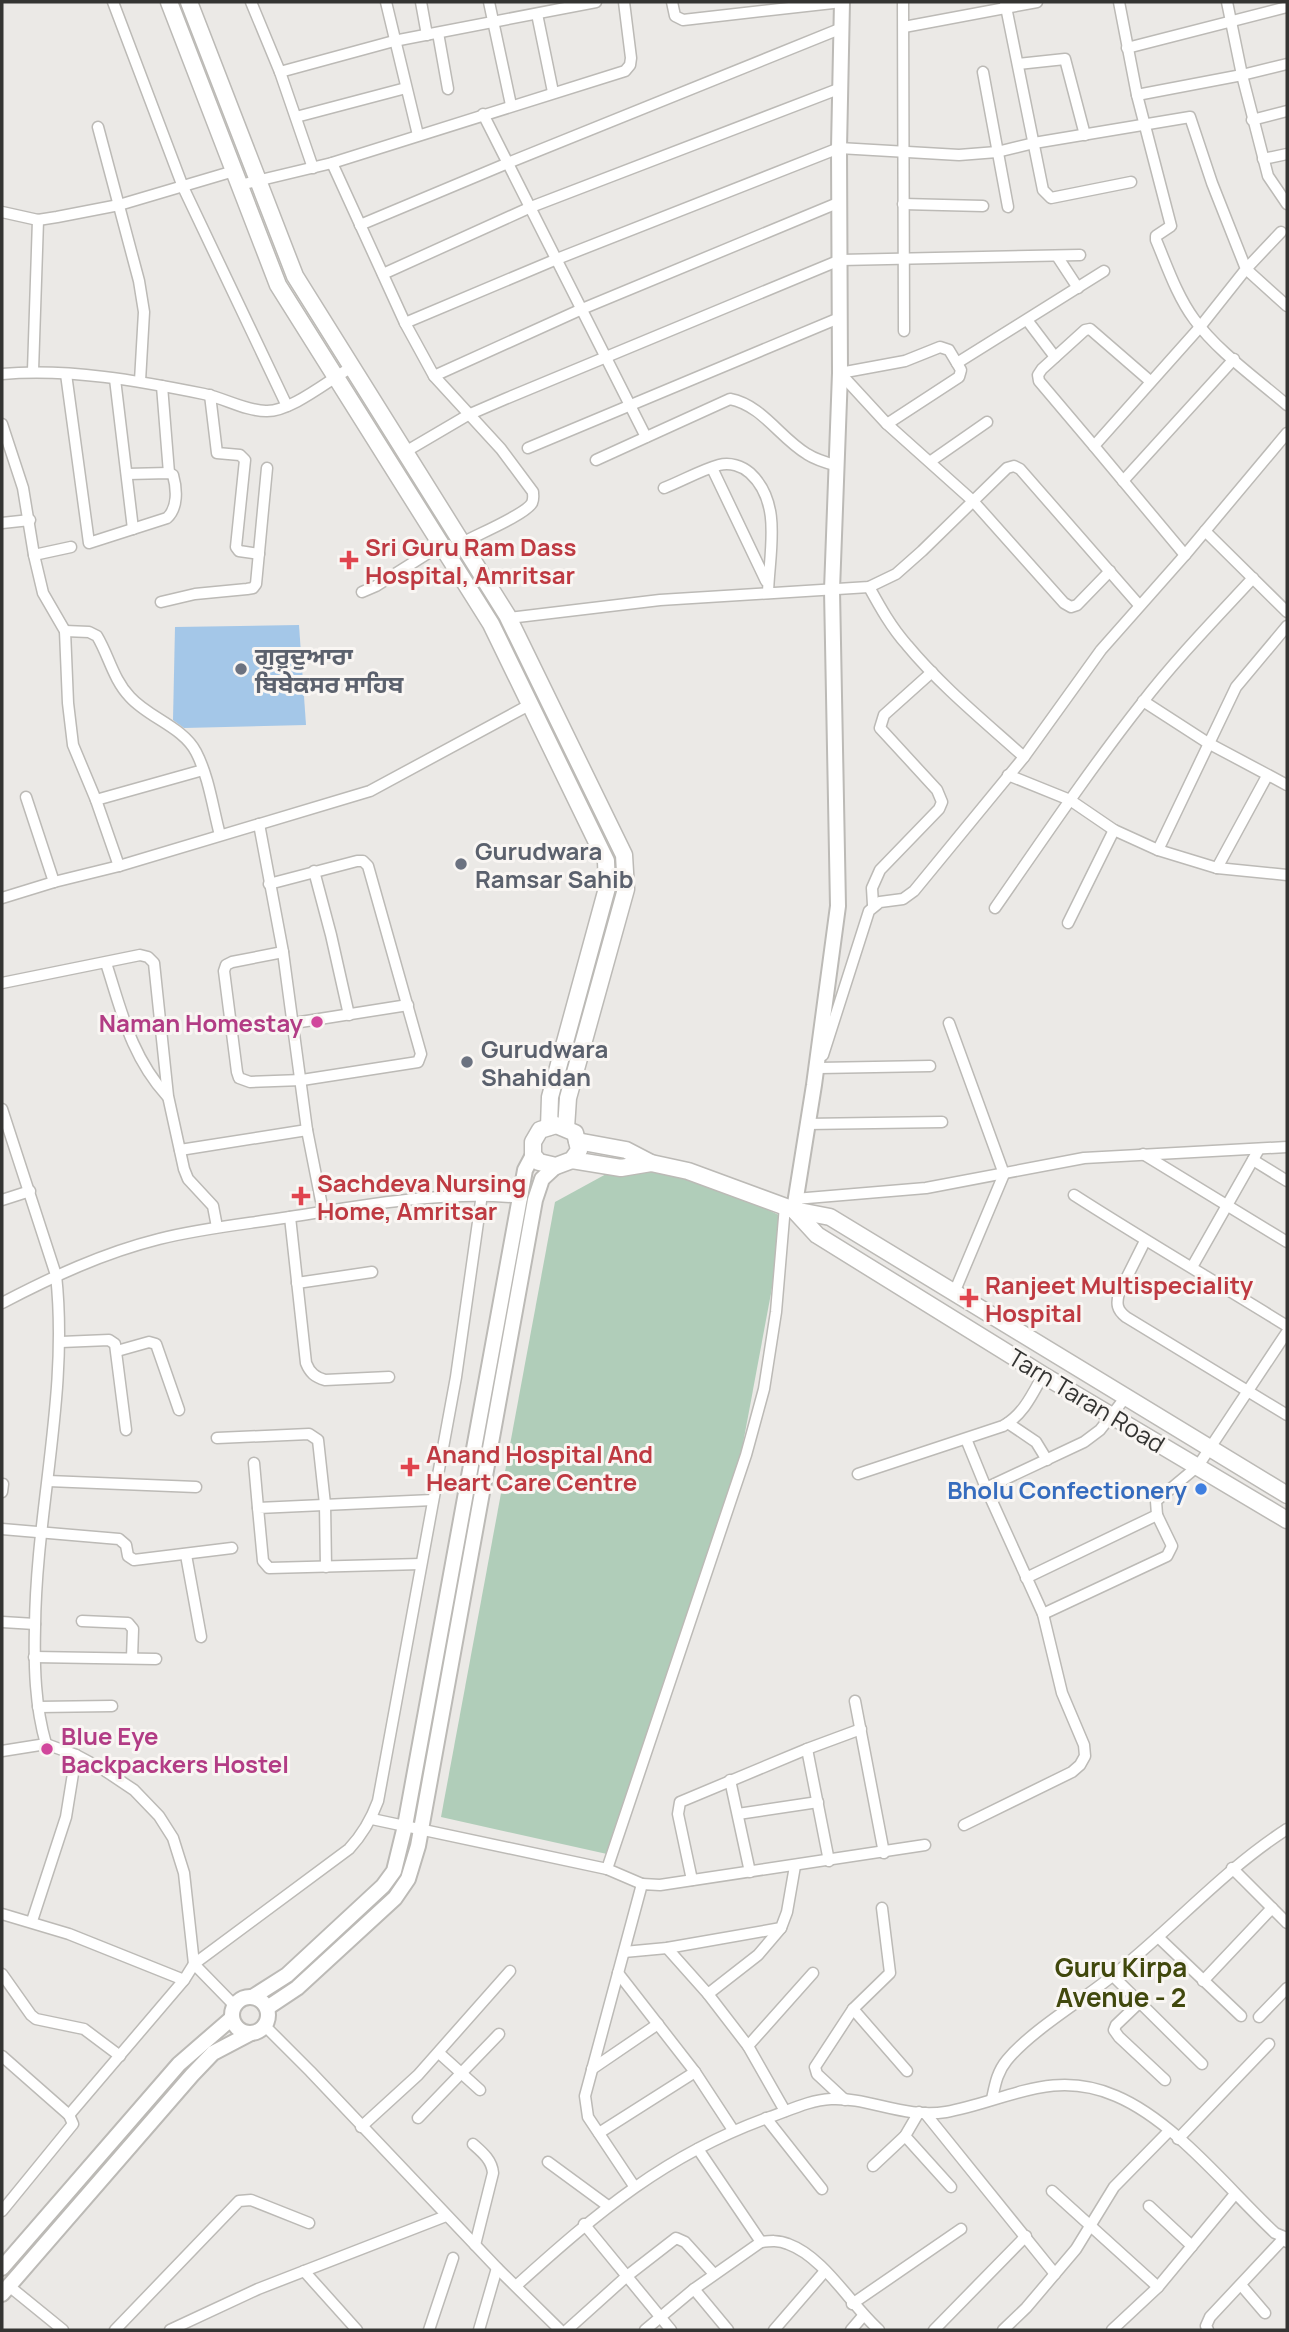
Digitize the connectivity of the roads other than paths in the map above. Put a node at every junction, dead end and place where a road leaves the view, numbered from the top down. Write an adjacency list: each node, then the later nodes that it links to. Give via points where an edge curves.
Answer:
1 (113, 2): 59 (street)
2 (169, 2): 56 (main road)
3 (190, 2): 57 (main road)
4 (251, 2): 30 (street)
5 (386, 2): 26 (street)
6 (421, 2): 25 (street)
7 (489, 2): 22 (street)
8 (596, 2): 19 (street)
9 (624, 2): 36 (street, via 630,65 625,71)
10 (672, 2): 20 (street, via 678,19)
11 (736, 2): 20 (street)
12 (842, 2): 20 (street); 24 (main road)
13 (903, 2): 23 (street)
14 (1037, 2): 17 (street)
15 (1119, 2): 27 (street)
16 (1227, 2): 21 (street)
17 (1006, 4): 23 (street); 28 (street)
18 (1287, 6): 21 (street)
19 (537, 14): 22 (street); 36 (street)
20 (737, 14)
21 (1231, 21): 27 (street); 32 (street)
22 (492, 22): 25 (street); 38 (street)
23 (904, 27): 50 (street)
24 (842, 28): 34 (main road); 54 (street)
25 (433, 34): 26 (street); 35 (street)
26 (394, 41): 30 (street); 33 (street)
27 (1127, 48): 37 (street)
28 (1018, 64): 46 (street, via 1065,59); 47 (street)
29 (1287, 64): 32 (street)
30 (280, 72): 41 (street)
31 (983, 72): 49 (street)
32 (1242, 75): 37 (street); 42 (street)
33 (406, 88): 41 (street); 45 (street)
34 (841, 88): 48 (main road); 65 (street)
35 (448, 89)
36 (553, 92): 38 (street)
37 (1137, 95): 43 (street)
38 (511, 106): 40 (street)
39 (1287, 111): 42 (street)
40 (483, 114): 45 (street); 54 (street)
41 (296, 117): 55 (street)
42 (1252, 120): 52 (street)
43 (1144, 123): 46 (street); 76 (street, via 1186,116 1193,120); 85 (street, via 1171,226 1156,240 1184,304)
44 (97, 127): 63 (street)
45 (418, 135): 53 (street)
46 (1085, 135): 47 (street)
47 (1034, 143): 49 (street); 58 (street, via 1042,190 1051,198)
48 (839, 148): 50 (street); 60 (main road); 74 (street)
49 (998, 152): 50 (street); 66 (street)
50 (904, 153): 61 (street)
51 (1287, 154): 52 (street)
52 (1263, 159): 62 (street, via 1268,176)
53 (332, 163): 55 (street); 69 (street)
54 (508, 163): 65 (street); 69 (street)
55 (313, 168): 57 (street)
56 (237, 178): 57 (street); 59 (street); 96 (main road, via 278,285)
57 (258, 180): 91 (main road, via 295,276)
58 (1131, 182)
59 (183, 187): 63 (street); 105 (street)
60 (840, 202): 75 (main road); 81 (street)
61 (903, 204): 64 (street); 73 (street)
62 (1287, 204)
63 (119, 205): 68 (street); 99 (street, via 144,312)
64 (983, 206)
65 (531, 207): 74 (street); 78 (street)
66 (1008, 207)
67 (2, 212): 68 (street)
68 (38, 220): 92 (street)
69 (360, 225): 78 (street)
70 (1281, 232): 76 (street)
71 (1080, 255): 72 (street)
72 (1057, 256): 73 (street); 79 (street)
73 (905, 258): 75 (street); 86 (street)
74 (557, 260): 81 (street); 84 (street)
75 (840, 260): 82 (main road); 87 (street)
76 (1246, 269): 80 (street); 85 (street)
77 (1104, 271): 79 (street)
78 (383, 274): 84 (street)
79 (1078, 288): 83 (street)
80 (1287, 306)
81 (582, 309): 87 (street); 97 (street)
82 (839, 318): 93 (main road); 103 (street)
83 (1027, 320): 88 (street); 90 (street)
84 (405, 323): 97 (street)
85 (1200, 327): 89 (street); 100 (street)
86 (904, 331)
87 (607, 357): 103 (street); 106 (street)
88 (1055, 357): 100 (street, via 1090,329); 112 (street, via 1038,375 1039,381)
89 (1234, 359): 104 (street); 122 (street)
90 (957, 363): 93 (street, via 949,350 940,347 905,361); 109 (street, via 959,377)
91 (352, 367): 96 (street); 114 (main road)
92 (33, 371): 94 (street); 95 (street)
93 (840, 373): 109 (street); 117 (main road)
94 (2, 374)
95 (66, 374): 98 (street); 129 (street, via 89,543)
96 (335, 376): 105 (street); 126 (main road)
97 (434, 376): 106 (street)
98 (115, 379): 99 (street); 121 (street)
99 (140, 381): 101 (street)
100 (1150, 381): 112 (street)
101 (162, 386): 102 (street); 120 (street)
102 (210, 396): 105 (street, via 267,411); 134 (street, via 217,453 240,454 245,460 236,547)
103 (630, 403): 111 (street); 113 (street)
104 (1287, 405)
105 (287, 406)
106 (468, 415): 114 (street); 131 (street, via 501,449 534,499 521,512)
107 (987, 422): 116 (street)
108 (2, 424): 127 (street)
109 (887, 424): 116 (street)
110 (1287, 433): 130 (street)
111 (646, 437): 115 (street); 117 (street, via 730,399 754,409 806,453)
112 (1094, 446): 122 (street)
113 (528, 448)
114 (405, 452): 124 (main road)
115 (596, 460)
116 (931, 461): 125 (street)
117 (838, 466): 141 (main road)
118 (267, 468): 134 (street)
119 (712, 468): 123 (street); 140 (street); 140 (street, via 733,464 747,470 769,498)
120 (169, 473): 121 (street); 129 (street, via 175,478 173,513)
121 (127, 474): 129 (street)
122 (1123, 481): 136 (street)
123 (664, 488)
124 (435, 500): 126 (main road); 131 (main road)
125 (973, 501): 137 (street, via 1007,468 1020,469); 137 (street, via 1070,607); 139 (street, via 896,574)
126 (419, 510): 132 (main road)
127 (30, 520): 128 (street); 135 (street)
128 (2, 523)
129 (133, 530)
130 (1205, 531): 136 (street); 138 (street)
131 (462, 543): 146 (main road)
132 (441, 545): 142 (street); 151 (main road, via 491,624)
133 (71, 547): 135 (street)
134 (259, 554): 143 (street, via 253,588)
135 (34, 555): 148 (street, via 43,593)
136 (1185, 555): 144 (street)
137 (1110, 571): 144 (street)
138 (1253, 578): 145 (street); 150 (street)
139 (869, 586): 141 (street); 149 (street, via 889,622)
140 (768, 588): 141 (street); 146 (street)
141 (832, 590): 185 (main road, via 838,906)
142 (362, 592)
143 (161, 602)
144 (1139, 605): 153 (street)
145 (1287, 612)
146 (509, 618): 191 (main road, via 624,856 626,889 568,1098)
147 (1287, 626): 152 (street, via 1236,687)
148 (65, 631): 154 (street, via 97,636 124,690 146,712 186,739); 159 (street, via 73,745)
149 (932, 672): 153 (street); 172 (street, via 884,715 880,728 937,790 942,802 880,870 872,888)
150 (1143, 701): 152 (street); 160 (street)
151 (531, 704): 161 (street, via 370,790); 190 (main road, via 606,860 607,888 550,1097)
152 (1209, 743): 156 (street); 164 (street)
153 (1024, 757): 155 (street)
154 (203, 770): 159 (street); 163 (street)
155 (1008, 775): 160 (street); 172 (street, via 914,891 903,899)
156 (1267, 776): 157 (street); 166 (street)
157 (1287, 785)
158 (26, 797): 169 (street)
159 (96, 800): 165 (street)
160 (1070, 800): 162 (street); 173 (street)
161 (259, 824): 163 (street); 170 (street)
162 (1114, 830): 164 (street); 174 (street)
163 (220, 835): 165 (street)
164 (1158, 850): 166 (street)
165 (119, 866): 169 (street)
166 (1217, 868): 168 (street)
167 (314, 872): 170 (street); 178 (street, via 356,861 368,866); 179 (street)
168 (1287, 875)
169 (54, 882): 171 (street)
170 (269, 884): 175 (street)
171 (2, 898)
172 (873, 905): 183 (street)
173 (995, 908)
174 (1068, 923)
175 (283, 952): 180 (street); 184 (street, via 226,965 237,1072 244,1082)
176 (106, 963): 177 (street); 186 (street, via 137,1054); 186 (street, via 140,955 153,962)
177 (2, 983)
178 (408, 1005): 179 (street); 184 (street, via 421,1054 418,1062)
179 (349, 1015): 180 (street)
180 (294, 1023): 184 (street)
181 (949, 1023): 203 (street)
182 (930, 1066): 183 (street)
183 (819, 1068): 185 (street)
184 (302, 1080): 192 (street)
185 (814, 1085): 189 (main road)
186 (168, 1097): 196 (street)
187 (2, 1109): 205 (street)
188 (942, 1122): 189 (street)
189 (806, 1124): 211 (main road)
190 (549, 1127): 191 (main road); 198 (main road, via 540,1130 533,1142)
191 (566, 1128): 193 (main road, via 575,1133)
192 (307, 1130): 196 (street); 212 (street)
193 (577, 1141): 199 (main road, via 579,1150); 201 (main road, via 626,1150)
194 (1287, 1147): 195 (street)
195 (1259, 1149): 197 (street); 200 (street)
196 (180, 1150): 214 (street, via 188,1179 213,1206)
197 (1143, 1154): 203 (street, via 1084,1158); 210 (street)
198 (533, 1155): 202 (main road, via 539,1162); 208 (main road, via 525,1170)
199 (572, 1160): 201 (main road, via 621,1168); 202 (main road)
200 (1253, 1160): 204 (street); 210 (street)
201 (651, 1163): 211 (main road)
202 (556, 1166): 281 (main road, via 542,1180 535,1200)
203 (1004, 1174): 211 (street); 221 (street)
204 (1287, 1181)
205 (30, 1191): 209 (street); 219 (street)
206 (482, 1194): 208 (street); 212 (street); 247 (street)
207 (1074, 1195): 215 (street)
208 (522, 1198): 280 (main road)
209 (2, 1200)
210 (1227, 1204): 216 (street); 217 (street)
211 (791, 1205): 221 (main road, Tarn Taran Road, via 830,1217); 227 (main road, Tarn Taran Road, via 817,1235); 288 (street, via 764,1390)
212 (323, 1211): 213 (street)
213 (290, 1217): 214 (street); 220 (street)
214 (217, 1227): 219 (street, via 158,1239)
215 (1145, 1241): 217 (street); 229 (street, via 1119,1293 1119,1311)
216 (1287, 1242)
217 (1192, 1267): 223 (street)
218 (372, 1272): 220 (street)
219 (56, 1275): 222 (street); 225 (street)
220 (297, 1283): 228 (street, via 309,1371 325,1380)
221 (954, 1293): 230 (main road, Tarn Taran Road)
222 (2, 1303)
223 (1287, 1326)
224 (1287, 1332): 229 (street)
225 (61, 1342): 226 (street, via 109,1340); 243 (street)
226 (117, 1351): 231 (street, via 156,1344); 235 (street)
227 (1043, 1376): 233 (main road, Tarn Taran Road); 234 (street, via 1024,1409)
228 (389, 1377)
229 (1249, 1393): 232 (street); 238 (street)
230 (1125, 1398): 233 (street); 238 (main road, Tarn Taran Road)
231 (179, 1410)
232 (1287, 1415)
233 (1112, 1416): 239 (street, via 1084,1442); 241 (main road, Tarn Taran Road)
234 (1008, 1423): 237 (street); 239 (street, via 1036,1442)
235 (126, 1430)
236 (216, 1438): 248 (street, via 314,1436 320,1445)
237 (966, 1439): 242 (street); 245 (street)
238 (1209, 1448): 241 (street); 246 (main road, Tarn Taran Road)
239 (1047, 1460): 245 (street)
240 (254, 1462): 249 (street)
241 (1198, 1466): 250 (street, via 1156,1501); 251 (main road, Tarn Taran Road)
242 (858, 1474)
243 (48, 1481): 244 (street); 253 (street)
244 (196, 1487)
245 (986, 1488): 258 (street)
246 (1287, 1495)
247 (433, 1500): 248 (street); 256 (street)
248 (325, 1504): 249 (street); 257 (street)
249 (258, 1508): 257 (street, via 265,1565)
250 (1157, 1515): 258 (street); 259 (street, via 1172,1546 1167,1556)
251 (1287, 1520)
252 (2, 1529): 253 (street)
253 (40, 1532): 255 (street, via 119,1539 134,1560); 262 (street)
254 (232, 1548): 255 (street)
255 (186, 1555): 263 (street)
256 (421, 1564): 257 (street); 278 (street)
257 (326, 1567)
258 (1026, 1578): 259 (street)
259 (1044, 1614): 279 (street, via 1062,1693 1085,1756 1072,1772)
260 (82, 1620): 265 (street, via 128,1623 133,1629)
261 (2, 1622): 262 (street)
262 (35, 1624): 264 (street)
263 (201, 1637)
264 (34, 1657): 265 (street); 269 (street)
265 (132, 1658): 266 (street)
266 (156, 1659)
267 (856, 1701): 270 (street)
268 (112, 1706): 269 (street)
269 (38, 1707): 271 (street)
270 (861, 1729): 272 (street); 284 (street)
271 (46, 1744): 273 (street); 274 (street)
272 (807, 1749): 275 (street); 276 (street)
273 (2, 1751)
274 (76, 1755): 295 (street, via 66,1817); 301 (street, via 134,1790 173,1838 184,1872)
275 (730, 1780): 277 (street); 290 (street, via 685,1798 677,1807)
276 (818, 1801): 277 (street); 285 (street)
277 (738, 1814): 289 (street)
278 (372, 1819): 280 (street); 301 (street, via 349,1849)
279 (964, 1825)
280 (405, 1826): 281 (street); 311 (main road, via 394,1871 383,1886 287,1975)
281 (421, 1828): 288 (street); 313 (main road, via 408,1879 395,1898 297,1988)
282 (1287, 1829): 287 (street)
283 (925, 1845): 284 (street)
284 (884, 1853): 285 (street)
285 (829, 1861): 286 (street)
286 (795, 1866): 289 (street); 297 (street)
287 (1232, 1868): 293 (street); 298 (street)
288 (607, 1870): 291 (street)
289 (750, 1872): 290 (street)
290 (692, 1880): 291 (street)
291 (642, 1884): 300 (street)
292 (882, 1908): 314 (street, via 890,1973)
293 (1272, 1908): 296 (street); 308 (street)
294 (2, 1914): 295 (street)
295 (32, 1921): 307 (street)
296 (1287, 1923)
297 (781, 1928): 299 (street); 310 (street, via 758,1955)
298 (1157, 1937): 306 (street); 308 (street)
299 (667, 1948): 300 (street); 310 (street)
300 (624, 1952): 303 (street)
301 (194, 1964): 307 (street); 315 (street)
302 (510, 1971): 324 (street)
303 (618, 1973): 318 (street); 328 (street)
304 (813, 1973): 323 (street)
305 (2, 1974): 326 (street, via 31,2015 84,2029)
306 (1113, 1976): 312 (street); 334 (street, via 1019,2047 996,2076)
307 (184, 1980): 326 (street)
308 (1203, 1981): 316 (street)
309 (1287, 1988): 317 (street)
310 (708, 1994): 323 (street)
311 (254, 1996): 313 (main road); 315 (main road, via 242,1998)
312 (1139, 2003): 327 (street); 332 (street, via 1114,2030)
313 (267, 2008): 319 (main road)
314 (853, 2009): 329 (street); 335 (street, via 815,2067)
315 (233, 2012): 320 (main road, via 236,2027); 371 (main road, via 179,2064)
316 (1241, 2017)
317 (1259, 2017)
318 (658, 2024): 328 (street); 330 (street)
319 (265, 2026): 320 (main road); 341 (street)
320 (251, 2033): 380 (main road, via 213,2053)
321 (499, 2034): 331 (street)
322 (1269, 2044): 346 (street)
323 (748, 2046): 336 (street)
324 (439, 2053): 331 (street); 341 (street)
325 (2, 2056): 338 (street)
326 (120, 2056): 338 (street)
327 (1202, 2064)
328 (592, 2069): 344 (street, via 585,2107)
329 (907, 2071)
330 (695, 2072): 342 (street); 344 (street)
331 (462, 2073): 333 (street); 339 (street)
332 (1165, 2080)
333 (480, 2090)
334 (992, 2099): 337 (street, via 946,2112); 343 (street, via 1046,2085 1080,2085 1115,2095)
335 (846, 2101): 336 (street, via 809,2102); 337 (street)
336 (785, 2111): 340 (street)
337 (922, 2113): 345 (street); 364 (street)
338 (69, 2115): 358 (street, via 70,2130)
339 (418, 2118)
340 (766, 2118): 342 (street); 353 (street)
341 (361, 2127): 359 (street)
342 (733, 2130): 348 (street)
343 (1170, 2131): 346 (street); 362 (street, via 1114,2187)
344 (598, 2133): 351 (street)
345 (905, 2136): 350 (street); 352 (street)
346 (1178, 2139): 355 (street)
347 (473, 2144): 367 (street, via 493,2166)
348 (698, 2149): 351 (street); 366 (street)
349 (548, 2162): 356 (street)
350 (873, 2166)
351 (634, 2186): 356 (street)
352 (951, 2187)
353 (822, 2189)
354 (1052, 2191): 362 (street)
355 (1235, 2194): 365 (street); 368 (street)
356 (608, 2206): 361 (street)
357 (1149, 2206): 368 (street)
358 (2, 2211)
359 (446, 2216): 367 (street); 372 (street)
360 (309, 2223): 388 (street, via 251,2200 239,2201)
361 (584, 2224): 376 (street); 378 (street)
362 (1091, 2227): 375 (street); 379 (street)
363 (961, 2229): 382 (street)
364 (1026, 2236): 375 (street); 401 (street)
365 (1286, 2239): 377 (street)
366 (761, 2242): 373 (street, via 788,2244); 374 (street)
367 (475, 2245): 370 (street)
368 (1192, 2246): 379 (street)
369 (453, 2258): 391 (street)
370 (496, 2267): 378 (street); 392 (street)
371 (2, 2268)
372 (304, 2271): 389 (street); 390 (street)
373 (825, 2271): 382 (street); 398 (street)
374 (714, 2274): 376 (street, via 676,2238); 381 (street)
375 (1055, 2274): 402 (street)
376 (627, 2276): 385 (street); 394 (street)
377 (1241, 2284): 383 (street); 403 (street, via 1210,2317)
378 (517, 2285): 393 (street)
379 (1158, 2287): 386 (street)
380 (5, 2290): 387 (street)
381 (694, 2290): 385 (street); 397 (street)
382 (852, 2304): 384 (street)
383 (1265, 2313)
384 (863, 2316): 399 (street); 400 (street)
385 (660, 2318): 395 (street); 396 (street)
386 (1116, 2329)
387 (63, 2330)
388 (115, 2330)
389 (170, 2330)
390 (357, 2330)
391 (429, 2330)
392 (479, 2330)
393 (560, 2330)
394 (567, 2330)
395 (645, 2330)
396 (671, 2330)
397 (728, 2330)
398 (774, 2330)
399 (851, 2330)
400 (879, 2330)
401 (933, 2330)
402 (1003, 2330)
403 (1208, 2330)

